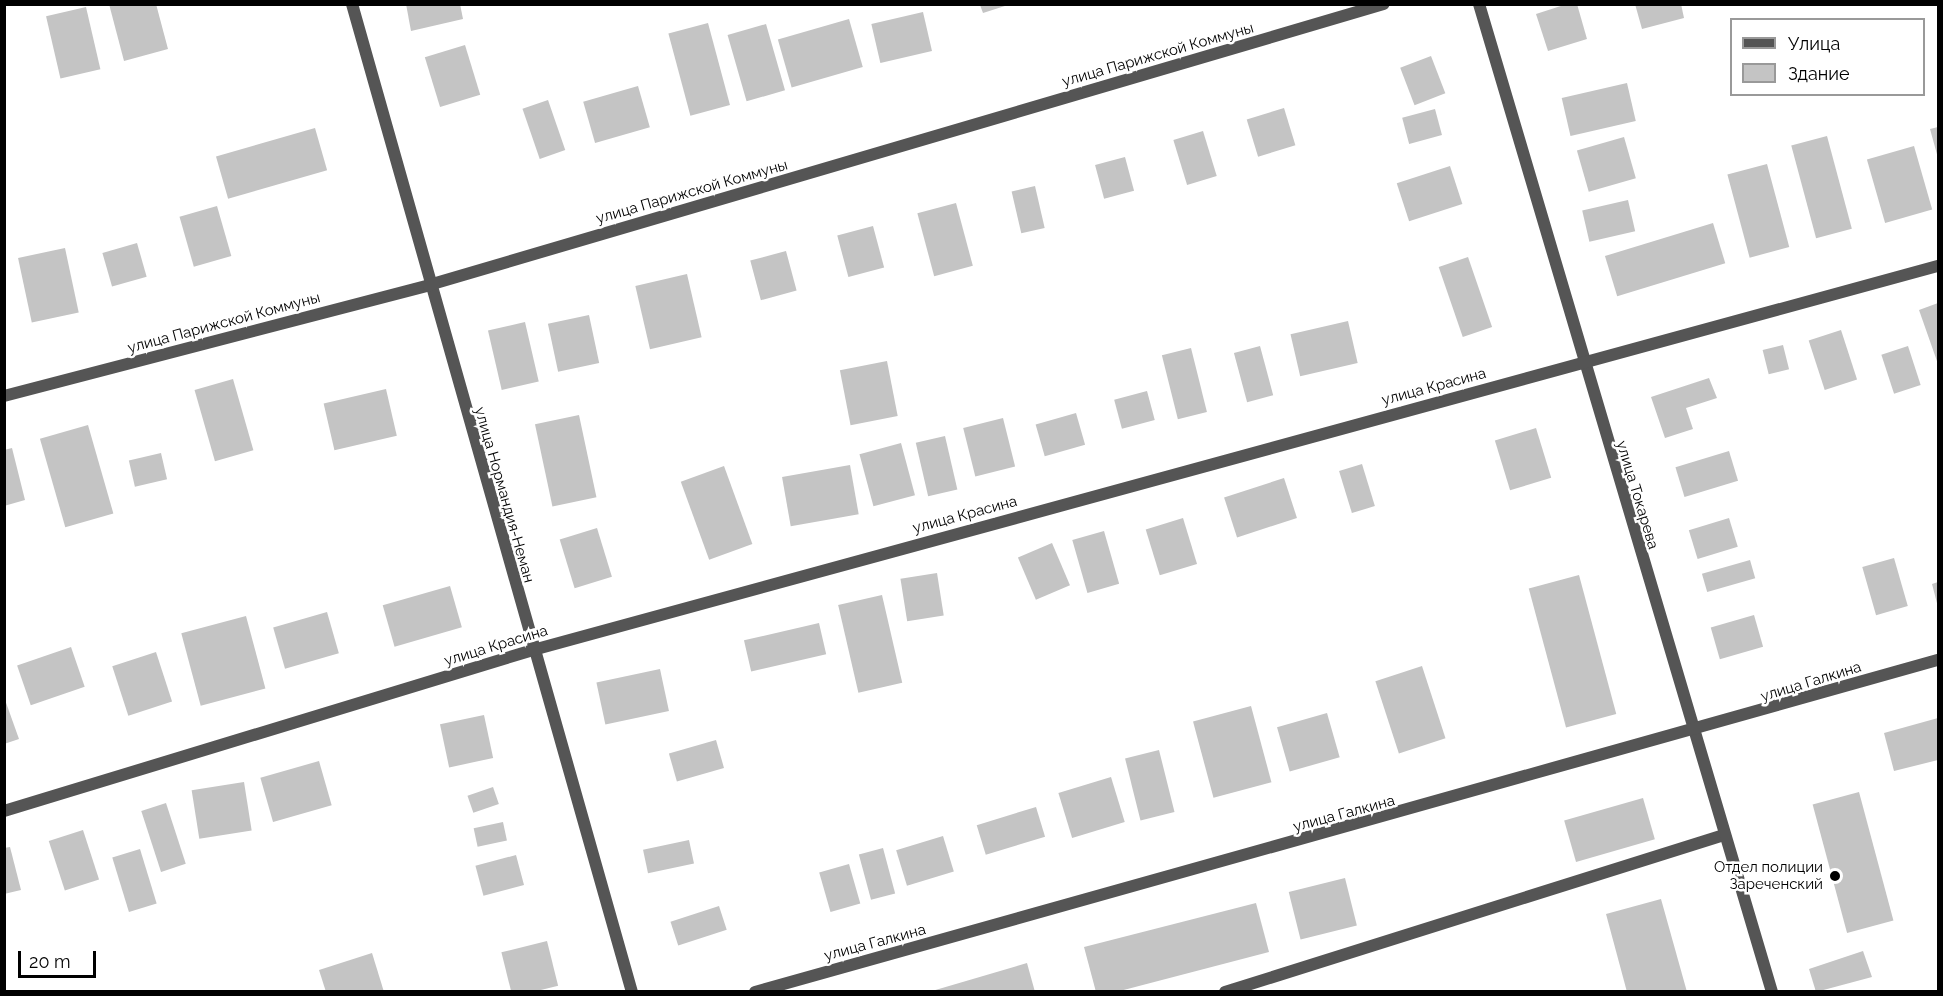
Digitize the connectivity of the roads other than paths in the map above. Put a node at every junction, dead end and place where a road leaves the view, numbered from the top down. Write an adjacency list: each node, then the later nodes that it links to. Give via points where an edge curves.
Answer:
1 (352, 4): 5 (street, улица Нормандия-Неман)
2 (1384, 4): 5 (street, улица Парижской Коммуны)
3 (1479, 4): 6 (street, улица Токарева)
4 (1938, 266): 6 (street, улица Красина)
5 (429, 285): 7 (street, улица Парижской Коммуны); 8 (street, улица Нормандия-Неман)
6 (1582, 362): 8 (street, улица Красина); 10 (street, улица Токарева)
7 (4, 396)
8 (533, 650): 11 (street, улица Красина); 13 (street, улица Нормандия-Неман)
9 (1938, 660): 10 (street, улица Галкина)
10 (1692, 733): 12 (street, улица Токарева); 14 (street, улица Галкина)
11 (4, 811)
12 (1724, 835): 15 (street); 16 (street, улица Токарева)
13 (632, 992)
14 (755, 992)
15 (1225, 992)
16 (1772, 992)

